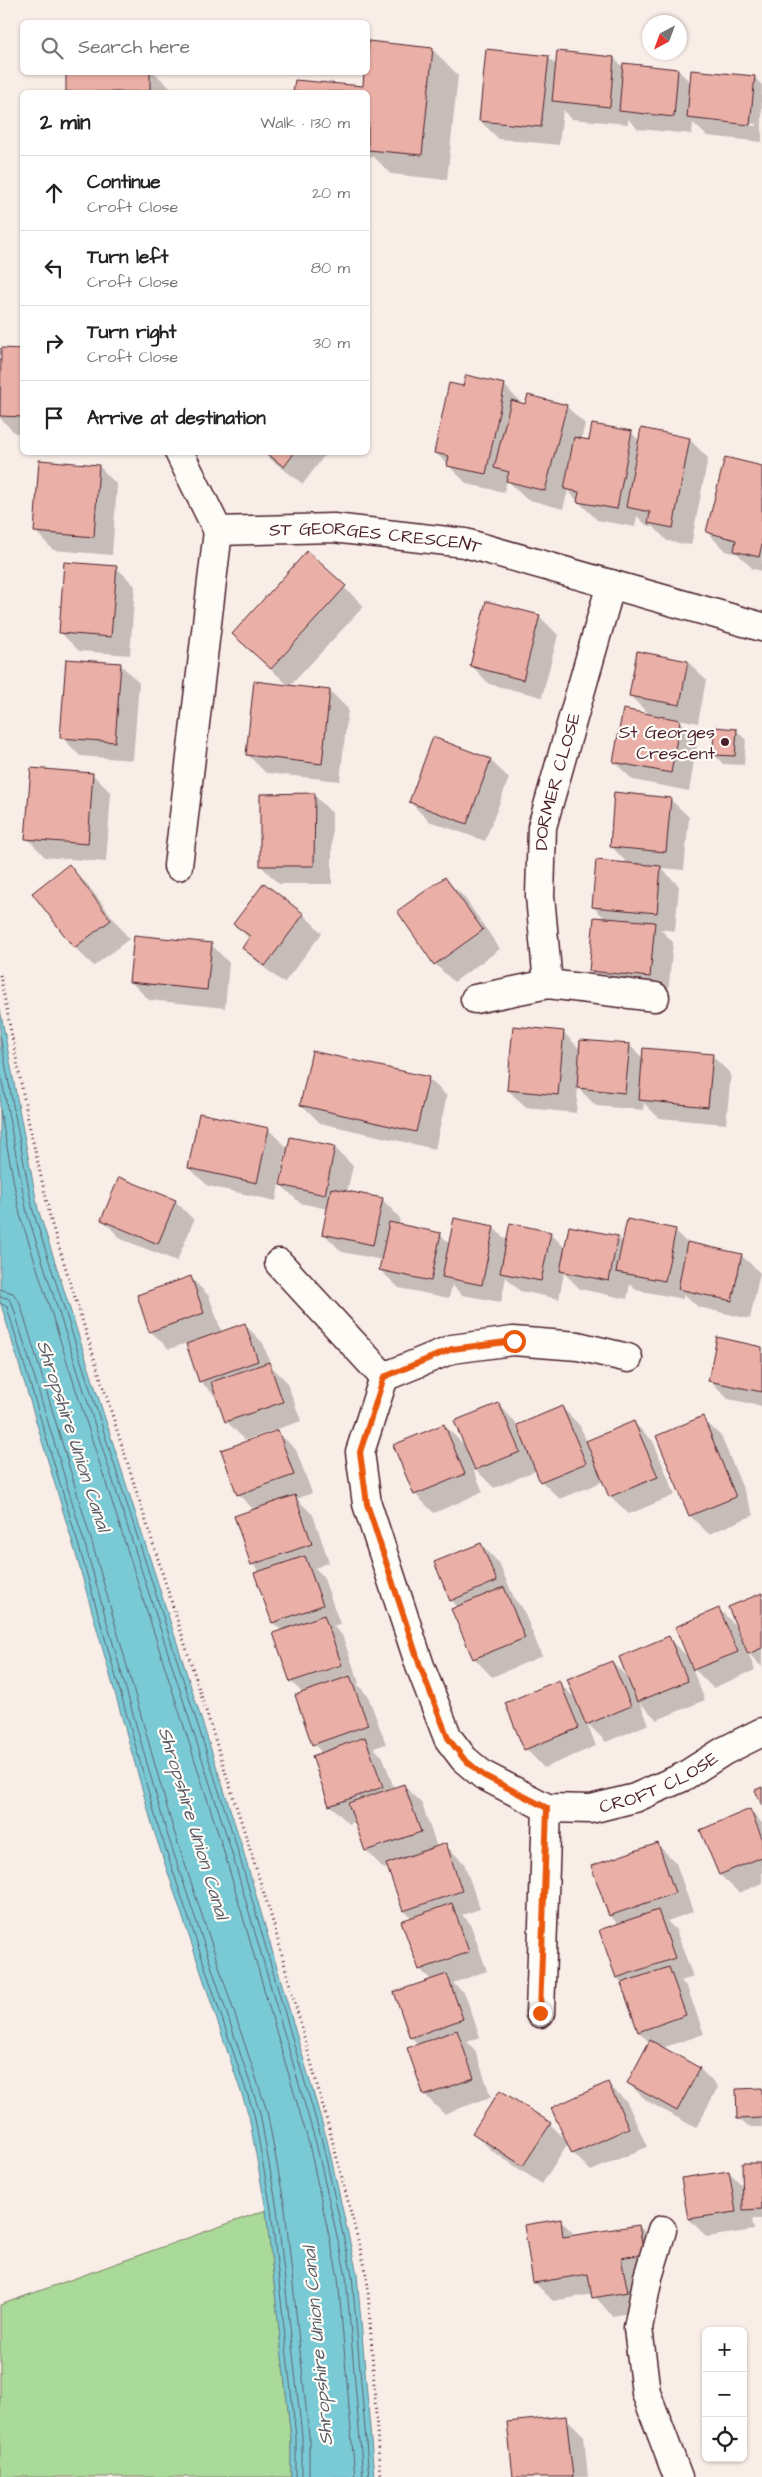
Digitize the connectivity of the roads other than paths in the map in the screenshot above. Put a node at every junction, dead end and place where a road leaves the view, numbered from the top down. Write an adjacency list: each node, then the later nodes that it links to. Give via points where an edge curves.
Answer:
1 (180, 455): 2 (street)
2 (218, 531): 3 (street, ST GEORGES CRESCENT, via 332,528 465,543); 5 (street)
3 (611, 584): 4 (street, ST GEORGES CRESCENT); 6 (street, DORMER CLOSE, via 542,827 540,896)
4 (762, 627)
5 (178, 866)
6 (548, 984): 7 (street); 8 (street)
7 (655, 997)
8 (475, 999)
9 (279, 1263): 11 (street)
10 (628, 1358): 11 (street, via 578,1346 514,1341 452,1349)
11 (384, 1377): 13 (street, CROFT CLOSE, via 360,1452 367,1504 420,1666 448,1738 464,1759 483,1775)
12 (762, 1732): 13 (street, CROFT CLOSE, via 683,1777 635,1798 591,1809)
13 (547, 1808): 14 (street)
14 (540, 2013)
15 (662, 2230): 16 (street, via 638,2328 646,2393)
16 (678, 2477)

